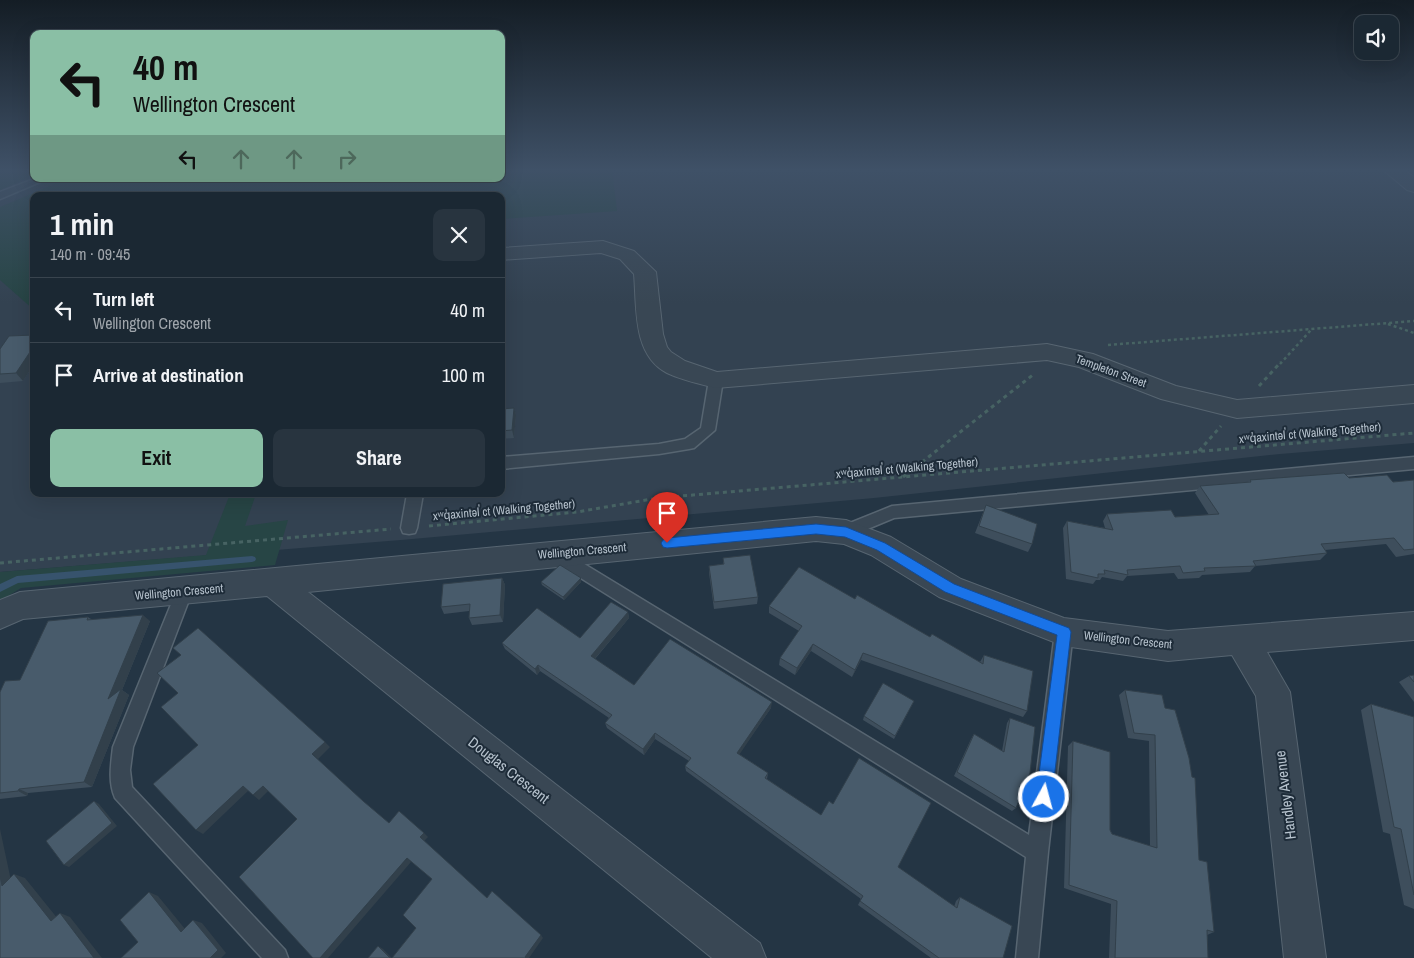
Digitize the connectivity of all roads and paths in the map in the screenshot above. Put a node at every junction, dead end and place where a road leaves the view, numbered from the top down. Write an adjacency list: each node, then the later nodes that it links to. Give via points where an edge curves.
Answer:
1 (505, 254): 8 (street, via 603,247 627,255 645,272 651,334 656,349 676,367)
2 (1414, 321): 3 (path)
3 (1386, 324): 4 (path); 5 (path)
4 (1311, 329): 6 (path); 9 (path)
5 (1414, 333)
6 (1106, 346)
7 (1036, 373): 16 (path)
8 (716, 380): 10 (street, Templeton Street, via 1047,352 1085,360 1170,393 1237,409); 14 (lane, via 708,430 689,444)
9 (1253, 392)
10 (1414, 394)
11 (1224, 422): 13 (path)
12 (1414, 433): 13 (path, xʷq̓axintəl̕ ct (Walking Together))
13 (1199, 452): 16 (path, xʷq̓axintəl̕ ct (Walking Together))
14 (505, 462)
15 (1414, 463): 19 (lane, via 892,512)
16 (903, 477): 18 (path, xʷq̓axintəl̕ ct (Walking Together), via 658,498 577,512)
17 (413, 497): 18 (lane)
18 (406, 528): 21 (path, xʷq̓axintəl̕ ct (Walking Together))
19 (846, 532): 20 (street, Wellington Crescent, via 816,529); 26 (street, Wellington Crescent, via 881,546 950,588)
20 (556, 554): 22 (street, Wellington Crescent); 28 (lane)
21 (0, 564)
22 (273, 583): 23 (street, Wellington Crescent); 30 (street, Douglas Crescent)
23 (184, 592): 24 (street, Wellington Crescent, via 20,606); 29 (lane, via 123,747 122,791)
24 (0, 615)
25 (1414, 626): 27 (street, Wellington Crescent)
26 (1064, 632): 27 (street, Wellington Crescent, via 1168,646); 28 (lane)
27 (1241, 641): 32 (street, Handley Avenue, via 1273,692)
28 (1037, 852): 31 (lane)
29 (277, 958)
30 (745, 958)
31 (1027, 958)
32 (1305, 958)

